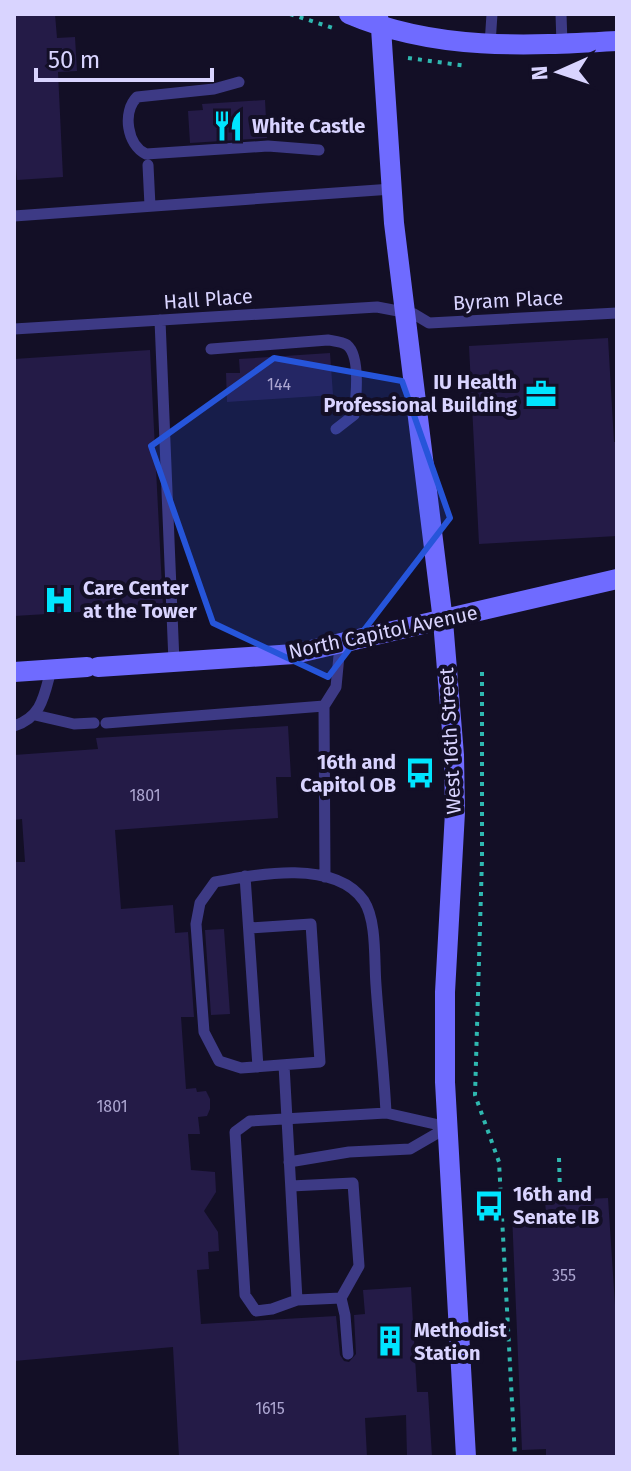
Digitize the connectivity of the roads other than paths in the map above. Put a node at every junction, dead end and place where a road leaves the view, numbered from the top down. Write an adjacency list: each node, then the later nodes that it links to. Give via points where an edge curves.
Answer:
1 (349, 14): 4 (main road)
2 (492, 14): 6 (lane)
3 (561, 14): 7 (lane)
4 (381, 19): 6 (main road, via 428,39); 11 (main road, West 16th Street)
5 (617, 41): 7 (main road)
6 (490, 44): 7 (main road)
7 (562, 44)
8 (239, 82): 9 (lane, via 137,97 130,110 133,144 146,154 268,146)
9 (319, 150)
10 (148, 165): 12 (lane)
11 (392, 189): 12 (lane); 14 (main road, West 16th Street)
12 (150, 206): 13 (lane)
13 (14, 216)
14 (404, 312): 15 (lane, Byram Place, via 429,323); 16 (lane, Hall Place, via 377,307); 21 (main road, West 16th Street)
15 (617, 313)
16 (160, 320): 17 (lane, Hall Place); 23 (lane, via 157,384)
17 (14, 329)
18 (211, 349): 19 (lane, via 328,340 346,344 355,354 357,393 354,415)
19 (336, 429)
20 (617, 579): 21 (main road, North Capitol Avenue)
21 (443, 621): 22 (main road, North Capitol Avenue); 36 (main road, West 16th Street, via 455,777 445,992)
22 (340, 645): 23 (main road, North Capitol Avenue, via 294,654); 26 (lane, via 336,687)
23 (174, 662): 24 (main road, North Capitol Avenue)
24 (51, 670): 25 (main road, North Capitol Avenue); 27 (lane)
25 (14, 672)
26 (324, 706): 27 (lane, via 74,724); 30 (lane)
27 (35, 715): 28 (lane)
28 (14, 726)
29 (245, 876): 30 (lane); 31 (lane); 33 (lane, via 215,882 200,903 196,924 204,1032 219,1061)
30 (325, 877): 34 (lane, via 345,883 365,902 374,938)
31 (249, 928): 32 (lane, via 311,924 320,1062); 33 (lane)
32 (284, 1065): 33 (lane); 35 (lane)
33 (258, 1067)
34 (386, 1113): 35 (lane); 36 (lane)
35 (287, 1119): 37 (lane); 40 (lane, via 250,1121 235,1132 245,1295 256,1311)
36 (448, 1127): 37 (lane, via 410,1149); 42 (main road, West 16th Street)
37 (289, 1162): 38 (lane)
38 (291, 1186): 39 (lane, via 353,1183 359,1266); 40 (lane)
39 (341, 1298): 40 (lane); 41 (lane)
40 (297, 1300)
41 (348, 1354)
42 (466, 1457)

